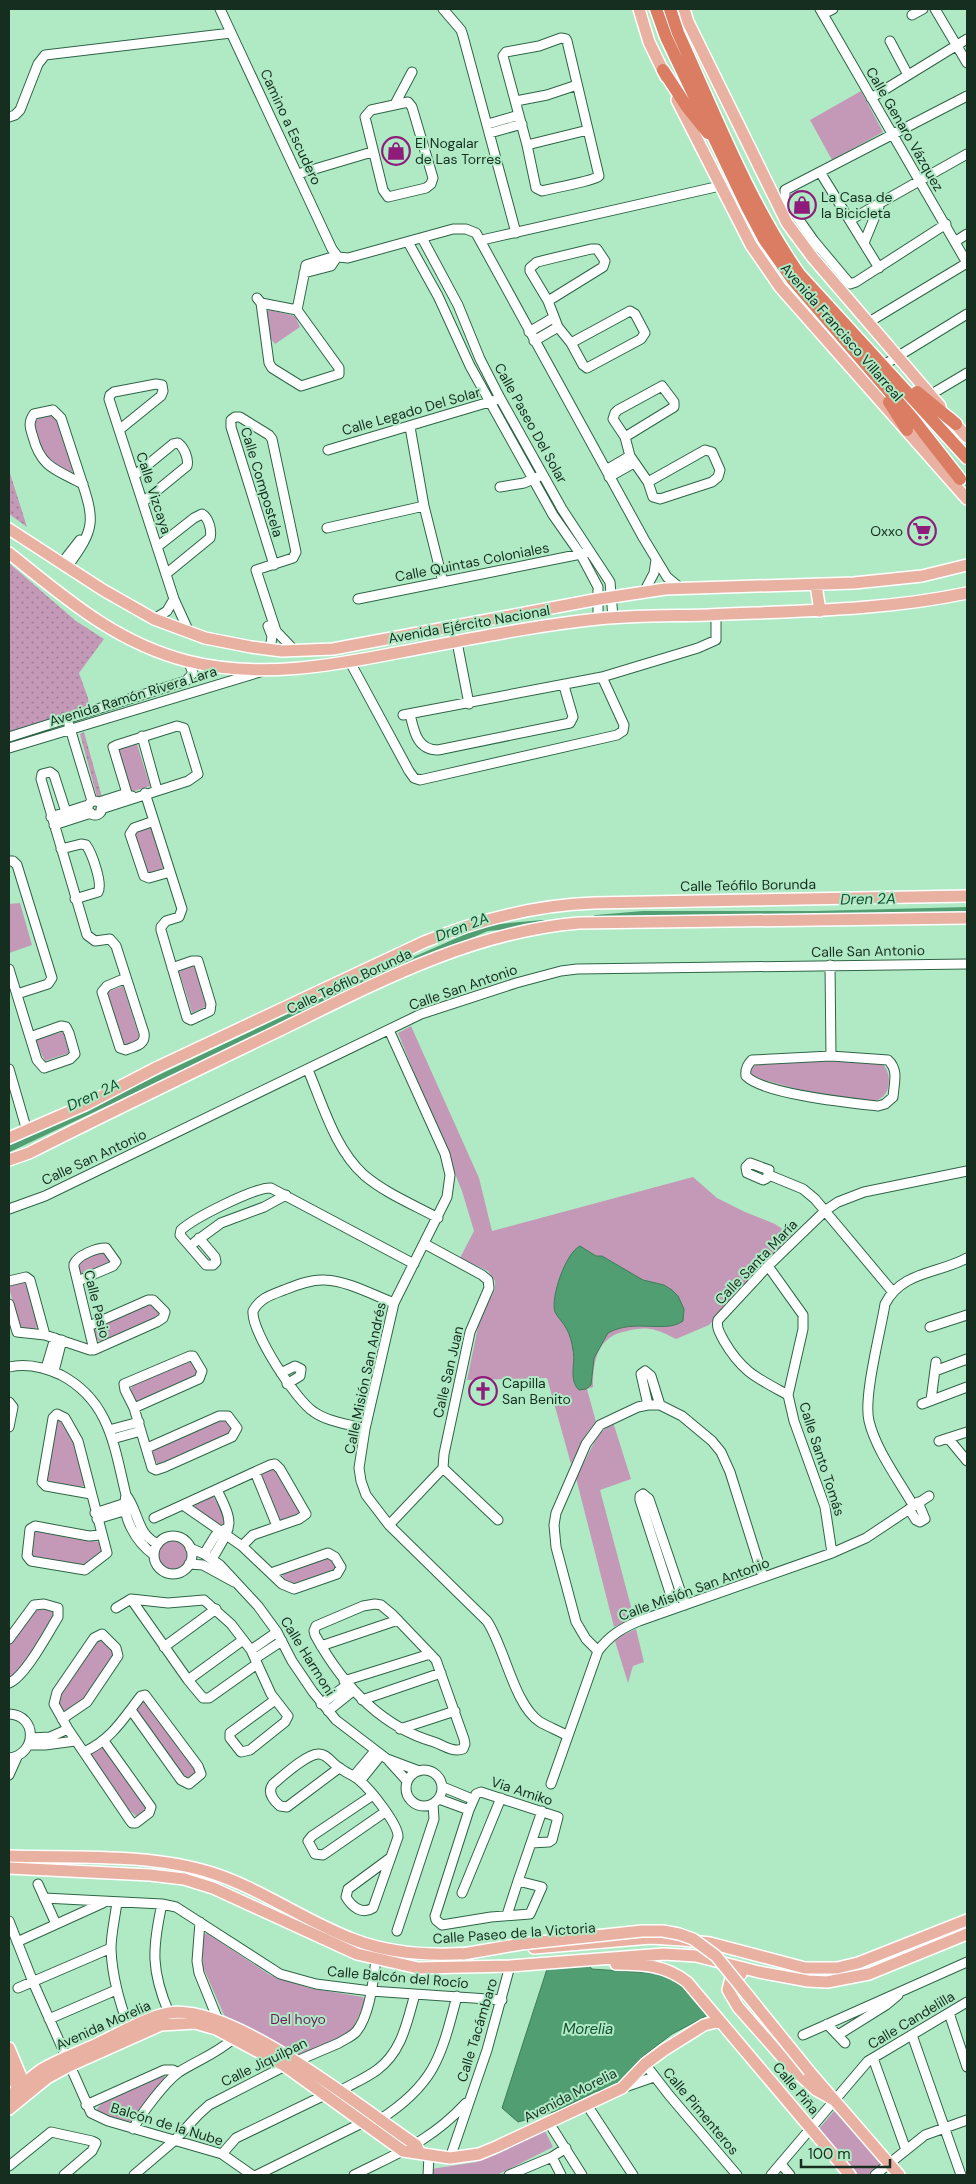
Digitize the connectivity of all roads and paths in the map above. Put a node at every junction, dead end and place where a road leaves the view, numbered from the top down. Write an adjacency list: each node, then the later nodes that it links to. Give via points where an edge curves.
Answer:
1 (220, 9): 12 (street, Camino a Escudero)
2 (442, 9): 28 (street, via 461,30)
3 (639, 9): 17 (main road, Avenida Francisco Villarreal, via 649,42)
4 (656, 9): 31 (highway, Avenida Francisco Villarreal, via 666,37)
5 (670, 9): 60 (highway, Avenida Francisco Villarreal, via 678,33 771,232 800,274)
6 (684, 9): 58 (main road, Avenida Francisco Villarreal, via 787,222 813,258)
7 (833, 9): 10 (street)
8 (923, 9): 11 (street)
9 (935, 9): 15 (street)
10 (822, 11): 22 (street, Calle Genaro Vázquez)
11 (912, 15)
12 (231, 33): 26 (street, via 45,55 38,64 20,110); 36 (street, Camino a Escudero)
13 (967, 39): 15 (street)
14 (890, 41): 19 (street)
15 (957, 45): 16 (street); 19 (street)
16 (967, 63)
17 (663, 70): 31 (highway, via 696,120); 38 (main road, Avenida Francisco Villarreal)
18 (412, 72): 24 (street)
19 (908, 75): 22 (street)
20 (577, 85): 23 (street); 23 (street, via 566,39 506,52 503,58); 29 (street)
21 (967, 96): 30 (street)
22 (871, 98): 30 (street, Calle Genaro Vázquez)
23 (516, 101): 25 (street)
24 (395, 104): 33 (street, via 366,114); 33 (street, via 411,104 433,178 431,184 414,192 388,197)
25 (519, 115): 27 (street); 28 (street)
26 (9, 117)
27 (522, 124): 28 (street); 32 (street)
28 (489, 128): 42 (street)
29 (588, 130): 32 (street); 32 (street, via 599,172 594,180 538,190)
30 (893, 134): 35 (street); 37 (street, Calle Genaro Vázquez)
31 (716, 140): 71 (highway, Avenida Francisco Villarreal, via 764,239 793,280 852,348)
32 (527, 146)
33 (372, 152): 36 (street)
34 (967, 154): 37 (street)
35 (820, 172): 40 (street); 51 (street, via 785,190 785,200 847,282 853,284)
36 (298, 174): 49 (street, Camino a Escudero)
37 (921, 182): 39 (street); 41 (street, Calle Genaro Vázquez)
38 (720, 186): 42 (street); 71 (main road, Avenida Francisco Villarreal, via 751,245 780,287)
39 (880, 204): 40 (street); 48 (street)
40 (850, 220): 48 (street)
41 (946, 224): 46 (street, Calle Genaro Vázquez); 51 (street)
42 (516, 233): 45 (street)
43 (967, 234): 46 (street)
44 (422, 238): 45 (street, via 453,229 466,229); 47 (street); 52 (street, Calle Paseo Del Solar)
45 (482, 240): 61 (street)
46 (956, 241): 50 (street, Calle Genaro Vázquez)
47 (408, 242): 49 (street); 53 (street, Calle Paseo Del Solar)
48 (864, 243): 51 (street)
49 (336, 259): 55 (street, via 331,266 304,273)
50 (967, 262): 58 (street)
51 (879, 268)
52 (451, 290): 53 (street); 68 (street, Calle Paseo Del Solar)
53 (438, 296): 69 (street, Calle Paseo Del Solar)
54 (548, 301): 54 (street, via 530,271 532,265 591,249 600,251 605,261 603,266); 57 (street)
55 (297, 310): 55 (street, via 259,301 269,363 301,386 336,376 339,368)
56 (967, 314): 64 (street)
57 (553, 318): 59 (street); 61 (street)
58 (869, 322): 64 (main road, Avenida Francisco Villarreal)
59 (558, 327): 62 (street); 63 (street)
60 (849, 329): 65 (highway); 70 (highway, Avenida Francisco Villarreal)
61 (530, 332): 62 (street)
62 (534, 341): 80 (street)
63 (571, 343): 63 (street, via 587,368 641,339 645,333 630,311)
64 (899, 356): 65 (street); 67 (main road, Avenida Francisco Villarreal)
65 (887, 364): 74 (highway)
66 (967, 372): 67 (street)
67 (930, 395): 74 (main road, Avenida Francisco Villarreal)
68 (500, 398): 69 (street, Calle Legado Del Solar); 79 (street, Calle Paseo Del Solar)
69 (490, 402): 72 (street, Calle Legado Del Solar); 82 (street, Calle Paseo Del Solar)
70 (926, 414): 71 (main road, via 921,414); 74 (main road); 77 (highway, Avenida Francisco Villarreal)
71 (910, 425): 83 (highway, Avenida Francisco Villarreal); 87 (main road, Avenida Francisco Villarreal, via 922,448)
72 (410, 427): 76 (street, Calle Legado Del Solar); 89 (street)
73 (119, 430): 73 (street, Calle Vizcaya, via 161,389 114,392 110,395); 81 (street, Calle Vizcaya)
74 (963, 430)
75 (625, 437): 75 (street, via 613,419 615,413 664,387 674,402 672,409); 78 (street)
76 (328, 450)
77 (967, 458)
78 (632, 459): 80 (street); 84 (street)
79 (543, 474): 82 (street); 93 (street, Calle Paseo Del Solar, via 562,509)
80 (608, 474): 96 (street)
81 (134, 476): 88 (street, Calle Vizcaya); 88 (street, via 170,446 178,443 182,446 188,464)
82 (534, 479): 86 (street); 95 (street, Calle Paseo Del Solar, via 553,515)
83 (960, 479)
84 (648, 482): 84 (street, via 705,450 712,452 720,470 712,482 660,499 654,497)
85 (83, 484): 85 (street, via 57,412 34,414 30,425 38,455 49,466); 98 (street, via 92,518 88,536)
86 (500, 487)
87 (967, 499)
88 (143, 502): 92 (street, Calle Vizcaya)
89 (424, 506): 90 (street); 101 (street)
90 (327, 528)
91 (9, 529): 98 (main road, Avenida Ejército Nacional)
92 (157, 547): 100 (street, Calle Vizcaya); 100 (street, via 194,518 202,514 206,517 210,538)
93 (592, 552): 95 (street, Calle Quintas Coloniales); 106 (street, Calle Paseo Del Solar, via 610,582)
94 (9, 553): 120 (main road, Avenida Ejército Nacional, via 114,632)
95 (581, 555): 101 (street, Calle Quintas Coloniales); 109 (street, Calle Paseo Del Solar, via 598,587)
96 (656, 559): 103 (street, via 667,577); 104 (street, via 654,573)
97 (274, 564): 97 (street, Calle Compostela, via 293,558 296,552 274,441 240,417 234,417 230,427); 110 (street, Calle Compostela, via 252,574)
98 (65, 565): 114 (main road, Avenida Ejército Nacional)
99 (967, 565): 102 (main road, Avenida Ejército Nacional, via 901,580)
100 (166, 574): 107 (street, Calle Vizcaya)
101 (443, 582): 108 (street, Calle Quintas Coloniales)
102 (816, 585): 103 (main road, Avenida Ejército Nacional); 111 (main road)
103 (680, 588): 104 (main road, Avenida Ejército Nacional)
104 (644, 592): 106 (main road, Avenida Ejército Nacional)
105 (967, 593): 111 (main road, Avenida Ejército Nacional, via 911,603)
106 (613, 597): 109 (main road, Avenida Ejército Nacional); 113 (street, Calle Paseo Del Solar)
107 (174, 599): 114 (street, via 168,611); 116 (street, Calle Vizcaya)
108 (358, 599)
109 (599, 599): 115 (street, Calle Paseo Del Solar); 119 (main road, Avenida Ejército Nacional, via 345,647)
110 (265, 606): 118 (street, via 272,636); 119 (street, via 276,631)
111 (820, 611): 112 (main road, Avenida Ejército Nacional)
112 (716, 614): 113 (main road, Avenida Ejército Nacional); 123 (street, via 716,640)
113 (614, 618): 115 (main road, Avenida Ejército Nacional)
114 (154, 619): 116 (main road, Avenida Ejército Nacional)
115 (598, 619): 117 (main road, Avenida Ejército Nacional)
116 (189, 632): 118 (main road, Avenida Ejército Nacional, via 229,644)
117 (457, 642): 121 (main road, Avenida Ejército Nacional); 125 (street)
118 (270, 650): 119 (main road, Avenida Ejército Nacional)
119 (295, 651)
120 (188, 661): 122 (main road, Avenida Ejército Nacional); 126 (street, Avenida Ramón Rivera Lara, via 192,673 186,681)
121 (350, 662): 122 (main road, Avenida Ejército Nacional); 123 (street, via 409,772 420,780 617,735 623,731 624,725)
122 (265, 670): 127 (street, Avenida Ramón Rivera Lara)
123 (602, 677): 124 (street)
124 (564, 686): 125 (street); 125 (street, via 573,717 570,723 438,750 421,744 407,715)
125 (470, 704)
126 (66, 718): 127 (street); 129 (street, Avenida Ramón Rivera Lara)
127 (70, 730): 130 (street, Avenida Ramón Rivera Lara); 134 (street)
128 (142, 736): 131 (street); 131 (street, via 182,726 198,774 192,780); 133 (street, via 113,749)
129 (9, 737)
130 (9, 748)
131 (157, 790): 132 (street)
132 (146, 793): 133 (street); 137 (street)
133 (130, 797): 134 (street)
134 (94, 806): 135 (street); 136 (street)
135 (66, 812): 136 (street); 136 (street, via 55,777 52,773 42,774)
136 (52, 821): 138 (street)
137 (154, 821): 140 (street); 140 (street, via 134,828 130,834 144,876 149,878)
138 (61, 850): 142 (street); 142 (street, via 86,844 101,885 98,892)
139 (9, 861): 150 (street, via 17,865 52,978 48,984)
140 (170, 872): 147 (street, via 182,911 179,917 166,921 161,927)
141 (967, 896): 143 (main road, Calle Teófilo Borunda)
142 (75, 899): 149 (street, via 87,935 93,941 106,939 114,942)
143 (640, 912): 144 (main road, Calle Teófilo Borunda); 152 (main road, Calle Teófilo Borunda, via 550,926 469,945); 152 (main road, Calle Teófilo Borunda, via 560,905 480,922 424,942)
144 (967, 918)
145 (967, 964): 146 (street, Calle San Antonio)
146 (830, 965): 151 (street, Calle San Antonio, via 561,971 421,1014); 154 (street)
147 (172, 968): 147 (street, via 187,1018 192,1020 210,1011 211,1004 198,961)
148 (9, 969): 150 (street)
149 (126, 978): 149 (street, via 145,1038 142,1043 126,1050 120,1048 116,1040 102,992 107,986)
150 (17, 994): 153 (street)
151 (388, 1030): 156 (street, Calle San Antonio); 165 (street, Calle Misión San Andrés, via 449,1165 449,1189)
152 (259, 1031): 157 (main road, Calle Teófilo Borunda); 159 (main road, Calle Teófilo Borunda, via 160,1086 29,1153)
153 (30, 1037): 153 (street, via 39,1064 44,1068 74,1057 75,1049 66,1027)
154 (831, 1056): 154 (street, via 888,1060 896,1072 893,1097 878,1106 827,1100 762,1084 746,1076 748,1063 752,1060)
155 (9, 1069): 157 (street)
156 (308, 1070): 163 (street, Calle San Antonio, via 45,1196); 165 (street, via 339,1142 357,1167 375,1183)
157 (28, 1130): 158 (main road, Calle Teófilo Borunda)
158 (9, 1138)
159 (9, 1160)
160 (967, 1172): 164 (street, Calle Santa María, via 864,1192)
161 (769, 1175): 164 (street, via 803,1189)
162 (286, 1194): 166 (street, via 264,1207 228,1219); 168 (street, via 263,1188 191,1223 180,1232); 170 (street)
163 (9, 1209)
164 (826, 1210): 171 (street, Calle Santa María); 174 (street)
165 (438, 1218): 167 (street, Calle Misión San Andrés)
166 (199, 1238): 168 (street); 168 (street, via 215,1257 213,1265 206,1265)
167 (425, 1244): 170 (street, Calle Misión San Andrés); 203 (street, Calle San Juan, via 482,1275 489,1283 470,1332)
168 (189, 1246)
169 (967, 1258): 174 (street, via 909,1279)
170 (414, 1264): 175 (street, Calle Misión San Andrés)
171 (768, 1266): 189 (street, Calle Santo Tomás, via 803,1315 803,1329); 189 (street, Calle Santa María, via 718,1320 717,1329 742,1367)
172 (9, 1281): 180 (street, via 26,1277 30,1280)
173 (78, 1281): 173 (street, Calle Pasio, via 112,1266 116,1260 110,1251 104,1247 78,1258 74,1264); 178 (street, Calle Pasio)
174 (892, 1291): 210 (street, via 886,1304 867,1412 873,1433)
175 (394, 1303): 186 (street, via 348,1285 325,1280 302,1284 263,1299 256,1305 252,1316); 198 (street, Calle Misión San Andrés)
176 (9, 1304): 180 (street, via 16,1332)
177 (967, 1315): 179 (street)
178 (89, 1326): 182 (street, Calle Pasio); 182 (street, via 145,1301 153,1300 164,1310 165,1315 157,1322)
179 (930, 1326)
180 (45, 1334): 181 (street)
181 (58, 1339): 182 (street); 185 (street)
182 (94, 1350)
183 (967, 1360): 190 (street, via 935,1366)
184 (9, 1367): 185 (street, via 28,1365)
185 (50, 1370): 200 (street, via 88,1394 101,1411)
186 (281, 1373): 187 (street); 187 (street, via 295,1366 301,1369 300,1376)
187 (287, 1384): 198 (street, via 315,1413)
188 (967, 1387): 190 (street)
189 (788, 1395): 223 (street, Calle Santo Tomás, via 794,1421 826,1506)
190 (931, 1400): 192 (street)
191 (9, 1402): 197 (street, via 13,1407)
192 (922, 1404)
193 (648, 1405): 194 (street); 194 (street, via 641,1379 645,1371 651,1376); 243 (street, via 610,1419 593,1432 555,1519 556,1547 576,1622)
194 (660, 1406): 229 (street, via 682,1416 720,1452 730,1472)
195 (134, 1408): 195 (street, via 199,1379 202,1370 196,1359 190,1356 126,1382 125,1390); 196 (street)
196 (140, 1426): 200 (street); 201 (street)
197 (9, 1427)
198 (365, 1429): 214 (street, Calle Misión San Andrés, via 359,1468 361,1481 372,1503)
199 (967, 1432): 202 (street, via 944,1440)
200 (111, 1435): 208 (street)
201 (147, 1448): 201 (street, via 220,1416 228,1416 237,1428 232,1437 160,1469 152,1468)
202 (966, 1459)
203 (443, 1468): 213 (street); 214 (street)
204 (255, 1472): 205 (street); 215 (street); 215 (street, via 277,1465 305,1512 303,1518)
205 (216, 1490): 209 (street); 216 (street, via 229,1516)
206 (92, 1494): 206 (street, via 46,1486 42,1482 53,1418 57,1414 65,1418 78,1441); 211 (street)
207 (929, 1496): 210 (street, Calle Misión San Antonio)
208 (128, 1504): 211 (street); 220 (street, via 146,1536); 224 (street, via 133,1532)
209 (183, 1505): 212 (street); 216 (street)
210 (913, 1505): 223 (street, Calle Misión San Antonio, via 866,1538)
211 (96, 1516): 217 (street)
212 (154, 1518)
213 (498, 1520)
214 (389, 1524): 260 (street, Calle Misión San Andrés, via 487,1621 495,1633 522,1702 531,1713 540,1722)
215 (277, 1526): 221 (street, via 253,1535)
216 (225, 1532): 221 (street); 225 (street, via 215,1536); 226 (street)
217 (101, 1535): 217 (street, via 89,1536 35,1526 30,1529 26,1556 31,1561 81,1570 94,1565 106,1554)
218 (662, 1537): 219 (street); 219 (street, via 647,1496 641,1494); 232 (street)
219 (653, 1541): 234 (street)
220 (158, 1544): 222 (street, via 174,1536 185,1541); 224 (street)
221 (242, 1546): 228 (street)
222 (190, 1548): 225 (street, Calle Harmoni); 227 (street)
223 (832, 1553): 229 (street, Calle Misión San Antonio)
224 (154, 1554): 227 (street, via 158,1566 168,1573 180,1572)
225 (204, 1554): 226 (street, Calle Harmoni)
226 (212, 1559): 230 (street, Calle Harmoni)
227 (189, 1564): 230 (street, Calle Harmoni, via 203,1565)
228 (271, 1573): 228 (street, via 285,1587 294,1589 337,1574 341,1567 328,1553)
229 (763, 1577): 232 (street, Calle Misión San Antonio)
230 (235, 1582): 237 (street, Calle Harmoni)
231 (131, 1599): 233 (street); 235 (street, via 168,1603 202,1600); 242 (street)
232 (685, 1605): 234 (street, Calle Misión San Antonio)
233 (116, 1608)
234 (674, 1608): 243 (street, Calle Misión San Antonio, via 619,1630)
235 (216, 1609): 239 (street); 242 (street)
236 (398, 1620): 241 (street); 241 (street, via 381,1605 363,1606 316,1626 314,1631); 244 (street)
237 (277, 1632): 240 (street, Calle Harmoni); 245 (street)
238 (9, 1639): 248 (street, via 34,1605 58,1608 58,1617 25,1667)
239 (243, 1640): 245 (street); 247 (street)
240 (282, 1641): 245 (street); 252 (street, Calle Harmoni)
241 (321, 1646): 249 (street)
242 (164, 1647): 247 (street)
243 (598, 1651): 260 (street, Calle Misión San Antonio)
244 (430, 1654): 246 (street); 249 (street)
245 (255, 1657): 247 (street, via 209,1698 203,1698); 250 (street)
246 (441, 1673): 251 (street); 255 (street)
247 (188, 1680)
248 (11, 1682)
249 (348, 1686): 251 (street); 252 (street); 254 (street)
250 (275, 1700): 250 (street, via 230,1733 241,1752 250,1750 287,1720 288,1714)
251 (362, 1700): 259 (street)
252 (321, 1704): 254 (street, Calle Harmoni)
253 (131, 1710): 253 (street, via 181,1780 188,1784 196,1779 201,1771 198,1766 144,1694); 263 (street)
254 (328, 1711): 265 (street, Calle Harmoni)
255 (455, 1711): 259 (street); 259 (street, via 465,1744 463,1749 455,1751)
256 (9, 1714): 261 (street, via 19,1716 28,1725)
257 (62, 1720): 257 (street, via 87,1702 118,1656 116,1648 102,1634 94,1638 55,1696 54,1704); 258 (street)
258 (68, 1729): 261 (street); 262 (street)
259 (400, 1729)
260 (568, 1736): 272 (street, Calle Misión San Antonio)
261 (30, 1741): 262 (street, via 44,1745); 266 (street, via 22,1754)
262 (75, 1741): 264 (street)
263 (104, 1741): 264 (street); 264 (street, via 152,1809 136,1823 129,1819)
264 (84, 1752)
265 (381, 1755): 268 (street, Calle Harmoni); 270 (street); 271 (street, Calle Harmoni)
266 (13, 1757): 269 (street)
267 (339, 1768): 267 (street, via 323,1755 313,1755 273,1784 270,1794 280,1806 287,1807); 270 (street)
268 (419, 1770): 271 (street); 273 (street, via 435,1773)
269 (9, 1775)
270 (357, 1779): 274 (street)
271 (407, 1781): 277 (street, via 406,1794 414,1803 425,1807)
272 (551, 1784)
273 (443, 1787): 275 (street, Via Amiko); 277 (street)
274 (372, 1795): 280 (street); 280 (street, via 312,1836 308,1841 315,1854 323,1855)
275 (475, 1796): 276 (street, Via Amiko); 278 (street)
276 (501, 1798): 279 (street, Via Amiko); 287 (street)
277 (436, 1802): 278 (street); 297 (street, via 434,1819)
278 (468, 1810): 292 (street, via 436,1920 442,1925)
279 (542, 1811): 281 (street); 281 (street, Via Amiko, via 559,1820 552,1840)
280 (385, 1812): 283 (street, via 398,1833)
281 (531, 1843): 285 (street)
282 (9, 1856): 301 (main road, Calle Paseo de la Victoria, via 187,1866 231,1880 363,1943 410,1953)
283 (390, 1858): 283 (street, via 348,1890 346,1897 352,1906 364,1911 373,1908)
284 (9, 1868): 303 (main road, via 184,1879 213,1888 338,1947)
285 (518, 1881): 292 (street); 292 (street, via 542,1887 530,1914)
286 (38, 1884): 288 (street)
287 (462, 1894)
288 (44, 1898): 289 (street); 296 (street)
289 (106, 1902): 290 (street, Calle Balcón del Rocío); 296 (street)
290 (117, 1902): 291 (street, Calle Balcón del Rocío); 300 (street)
291 (162, 1904): 295 (street, Calle Balcón del Rocío); 316 (street, via 154,1948 155,1965 160,1992)
292 (507, 1915)
293 (967, 1920): 301 (main road, Calle Paseo de la Victoria, via 858,1964 837,1968 805,1968 710,1943 652,1938)
294 (9, 1922): 299 (street, Balcón de la Nube)
295 (200, 1922): 311 (street, Calle Balcón del Rocío, via 280,1974 316,1984); 319 (street, via 196,1962)
296 (56, 1924): 299 (street)
297 (397, 1931)
298 (967, 1934): 306 (main road, via 869,1974 848,1979 808,1981)
299 (17, 1942): 307 (street, Balcón de la Nube)
300 (111, 1948): 307 (street); 309 (street)
301 (464, 1954): 342 (main road, Calle Piña, bridge, via 521,1944 642,1931 663,1931 693,1939 716,1956)
302 (584, 1959): 305 (main road); 306 (main road, via 664,1954 696,1956); 320 (main road, Calle Piña, via 657,1966 668,1970 687,1982)
303 (376, 1960): 305 (main road, via 418,1968); 311 (street, Calle Jiquilpan)
304 (967, 1962): 310 (street)
305 (510, 1966): 314 (street, Calle Tacámbaro)
306 (759, 1972): 342 (main road, via 731,1978 728,1990 732,1998 803,2079)
307 (33, 1982): 308 (street); 318 (street, Balcón de la Nube)
308 (18, 1988)
309 (116, 1990): 318 (street); 322 (street)
310 (902, 1990): 321 (street); 324 (street, via 886,2005)
311 (372, 1991): 312 (street, Calle Balcón del Rocío); 331 (street, Calle Jiquilpan, via 356,2032)
312 (415, 1994): 313 (street, Calle Balcón del Rocío); 340 (street, via 403,2035 389,2059 377,2070)
313 (457, 1996): 314 (street, Calle Balcón del Rocío); 347 (street, via 444,2044 427,2079 411,2097)
314 (502, 2000): 343 (street, Calle Tacámbaro)
315 (967, 2002): 317 (street, Calle Candelilla)
316 (169, 2013): 319 (main road, Avenida Morelia, via 199,2014); 322 (main road, Avenida Morelia)
317 (949, 2013): 325 (street, Calle Candelilla); 334 (street)
318 (49, 2019): 330 (street, Balcón de la Nube)
319 (218, 2020): 331 (main road, Avenida Morelia)
320 (720, 2021): 332 (main road, Avenida Morelia, via 704,2025); 351 (main road, Calle Piña)
321 (828, 2024): 323 (street); 324 (street)
322 (129, 2029): 330 (main road, Avenida Morelia)
323 (803, 2035)
324 (838, 2035): 327 (street)
325 (912, 2035): 329 (street, Calle Candelilla); 352 (street)
326 (234, 2038): 330 (main road, Avenida Morelia, via 195,2023 161,2025); 331 (main road, Avenida Morelia); 336 (street, via 221,2050)
327 (845, 2043)
328 (9, 2048): 333 (main road)
329 (873, 2058): 342 (street, Calle Candelilla); 356 (street)
330 (67, 2062): 335 (main road, Avenida Morelia); 344 (street, Balcón de la Nube); 346 (main road, Avenida Morelia)
331 (290, 2064): 340 (main road, Avenida Morelia); 341 (main road, Avenida Morelia); 354 (street, Calle Jiquilpan, via 209,2106)
332 (645, 2064): 337 (street, Calle Pimenteros); 338 (main road, Avenida Morelia)
333 (12, 2065): 335 (main road); 339 (main road)
334 (967, 2067)
335 (42, 2070): 339 (main road, Avenida Morelia)
336 (178, 2072): 344 (street, via 164,2070); 353 (street)
337 (654, 2078): 338 (street); 376 (street, Calle Pimenteros)
338 (622, 2088): 345 (main road, Avenida Morelia)
339 (17, 2090)
340 (340, 2091): 347 (main road, Avenida Morelia)
341 (327, 2094): 349 (main road, Avenida Morelia); 359 (street, via 236,2138)
342 (834, 2100): 351 (street, Calle Candelilla); 363 (main road, Calle Piña)
343 (468, 2101): 358 (street, Calle Tacámbaro, via 432,2135); 361 (street, Calle Tacámbaro)
344 (86, 2105): 353 (street, Balcón de la Nube, via 95,2116)
345 (587, 2105): 350 (main road, Avenida Morelia); 375 (street)
346 (9, 2109)
347 (379, 2120): 358 (main road, Avenida Morelia)
348 (967, 2120): 352 (street)
349 (364, 2122): 357 (main road, Avenida Morelia); 369 (street)
350 (549, 2123): 355 (street); 361 (main road, Avenida Morelia, via 479,2154)
351 (810, 2128): 362 (street, Calle Candelilla); 379 (main road, Calle Piña)
352 (944, 2128): 356 (street, via 925,2135); 382 (street)
353 (133, 2129): 354 (street, Balcón de la Nube)
354 (175, 2140): 359 (street, Balcón de la Nube); 365 (street, Calle Jiquilpan)
355 (566, 2148): 360 (street); 374 (street)
356 (906, 2150): 363 (street)
357 (403, 2151): 358 (main road, Avenida Morelia); 370 (street)
358 (421, 2151): 361 (main road, Avenida Morelia); 371 (street)
359 (222, 2154): 368 (street, Balcón de la Nube)
360 (552, 2157): 372 (street); 373 (street)
361 (450, 2158)
362 (781, 2164): 377 (street, Calle Candelilla); 378 (street)
363 (889, 2164): 380 (street); 381 (main road, Calle Piña)
364 (9, 2166): 366 (street, via 51,2132 92,2141 96,2146)
365 (136, 2174): 367 (street)
366 (64, 2175)
367 (147, 2175)
368 (252, 2175)
369 (257, 2175)
370 (354, 2175)
371 (428, 2175)
372 (509, 2175)
373 (561, 2175)
374 (582, 2175)
375 (633, 2175)
376 (737, 2175)
377 (771, 2175)
378 (790, 2175)
379 (850, 2175)
380 (875, 2175)
381 (899, 2175)
382 (961, 2175)

